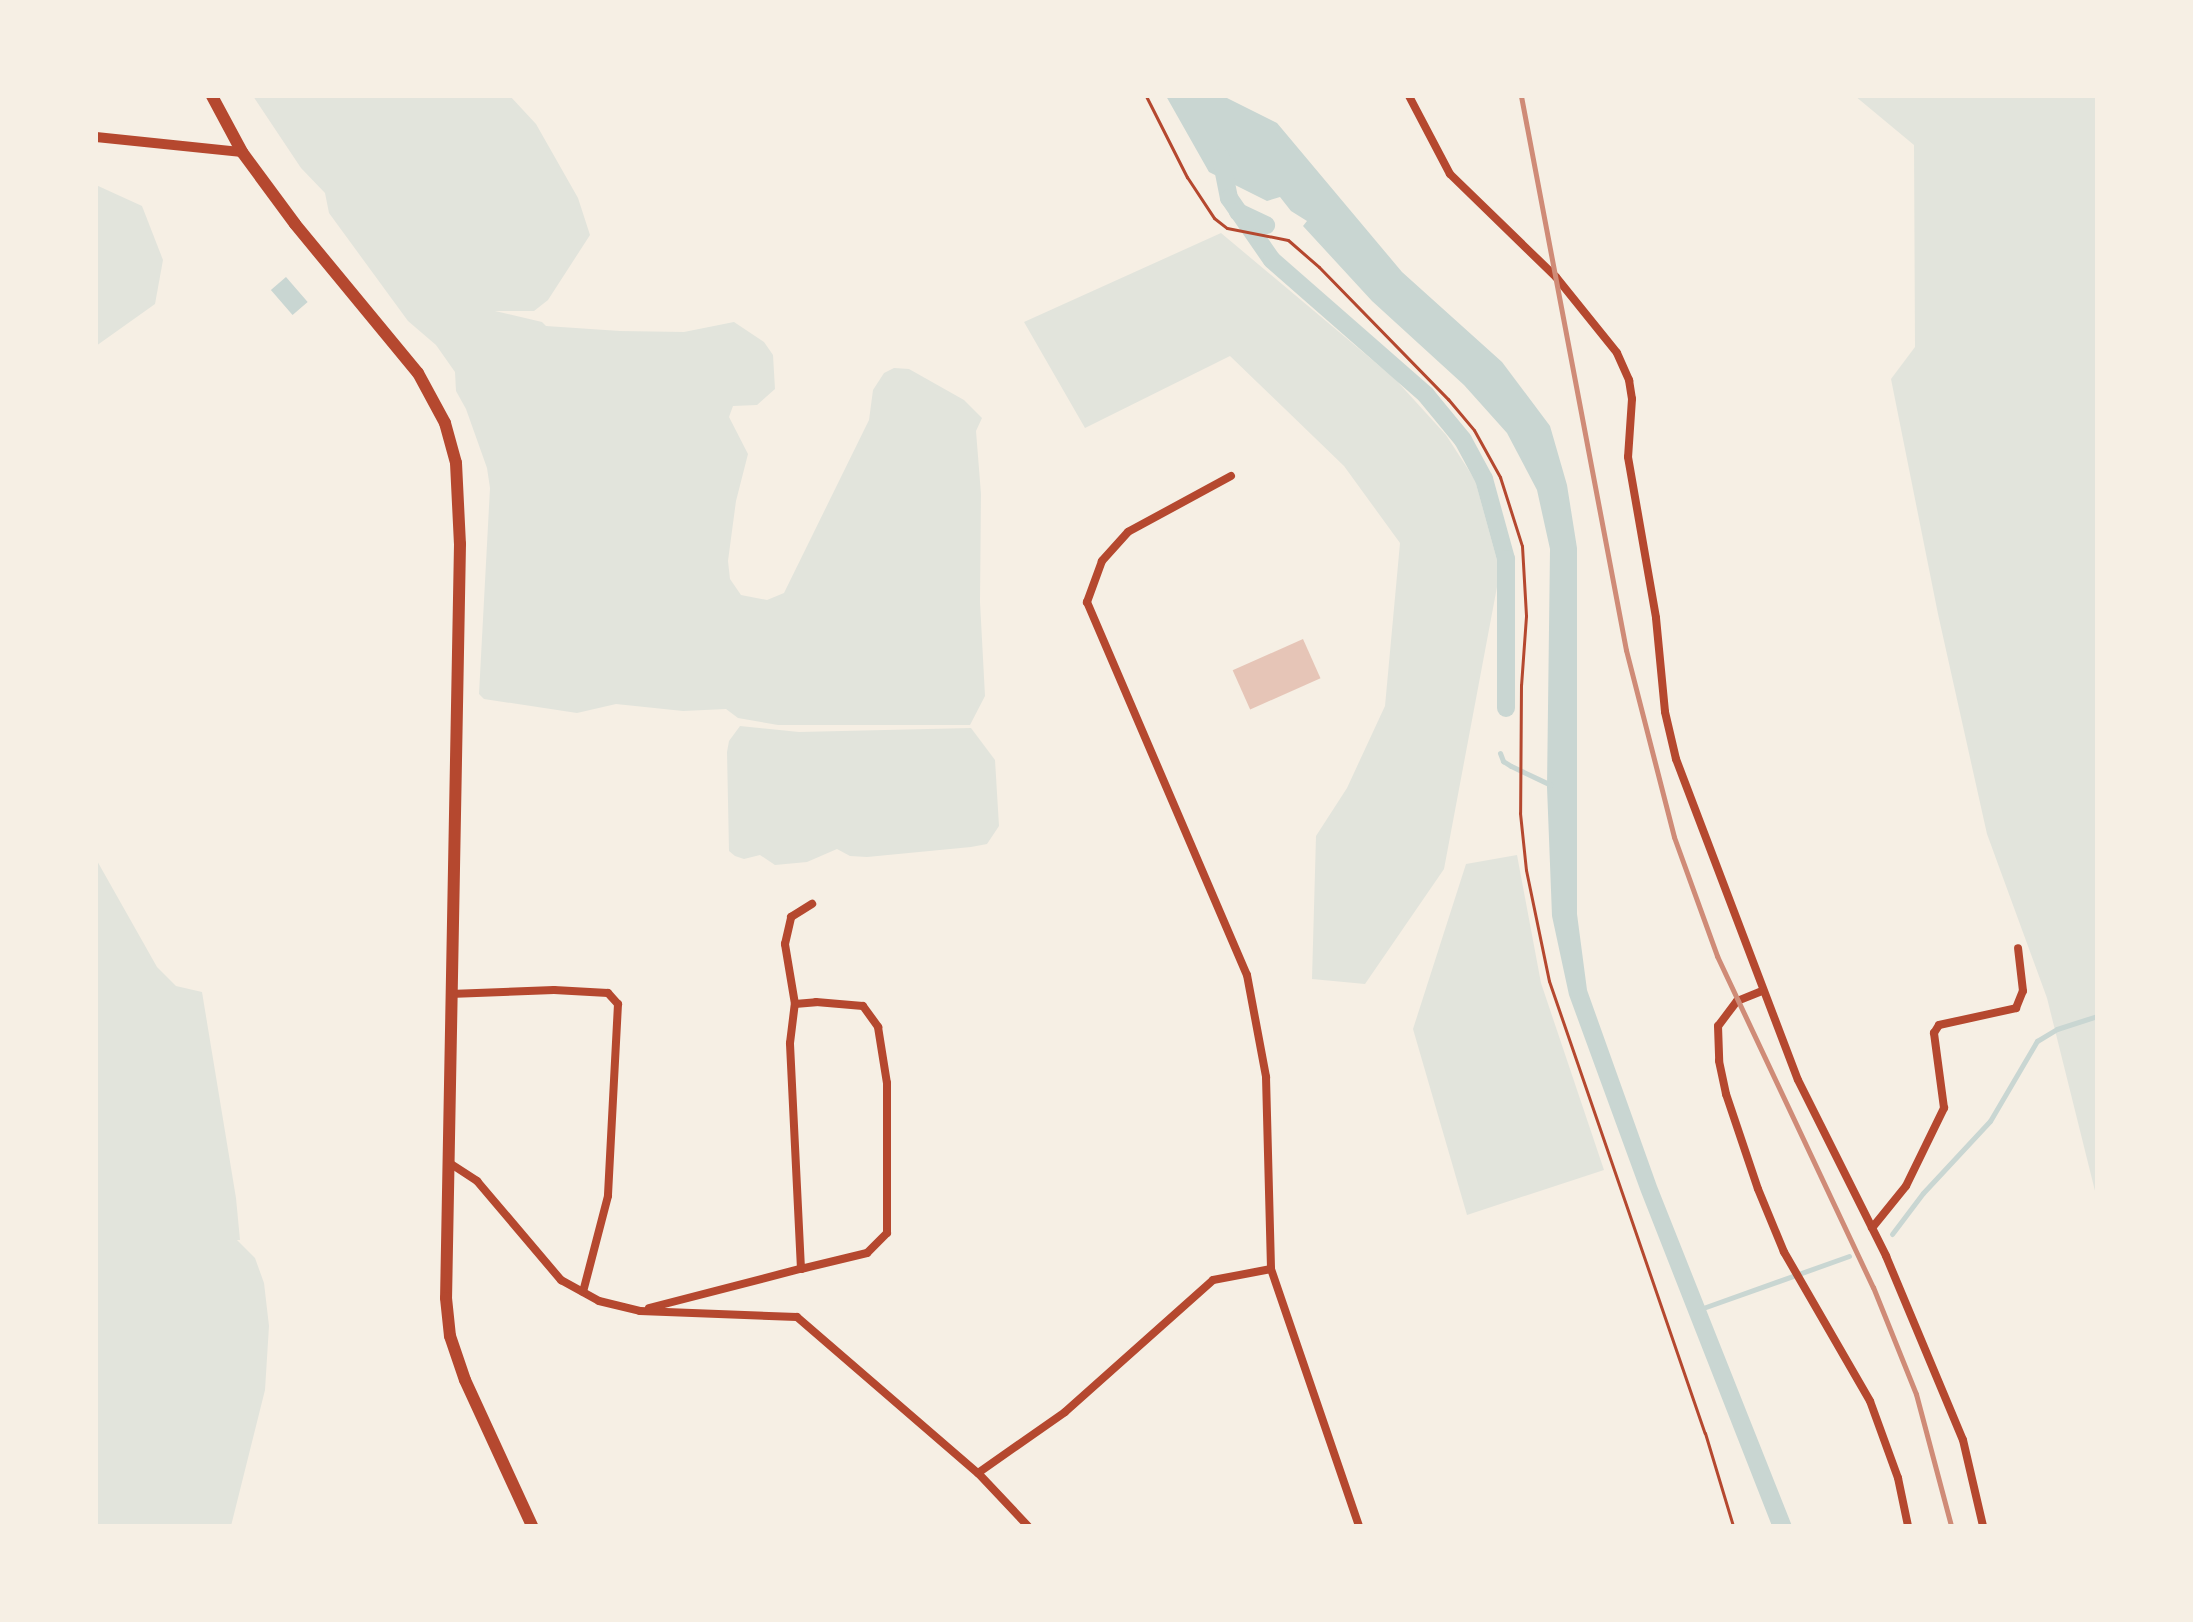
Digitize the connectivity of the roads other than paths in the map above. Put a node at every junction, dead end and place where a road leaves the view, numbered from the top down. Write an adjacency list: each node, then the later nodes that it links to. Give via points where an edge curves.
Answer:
1 (212, 96): 4 (main road)
2 (1409, 96): 8 (street, via 1450,174 1556,277 1617,353 1629,380 1628,457 1656,618 1665,712 1692,805)
3 (96, 137): 4 (street)
4 (242, 152): 9 (main road, via 418,373 445,423 456,463 460,544)
5 (1231, 476): 14 (street, via 1128,532 1102,561 1087,602 1247,975 1266,1077)
6 (812, 904): 10 (street, via 791,917 785,944)
7 (2018, 948): 12 (street, via 2023,991 2016,1008 1939,1025 1934,1033 1944,1108 1906,1186)
8 (1762, 991): 12 (street, via 1798,1080); 21 (street, via 1737,1001 1718,1026 1719,1061 1737,1133 1792,1268 1870,1401 1898,1478)
9 (450, 994): 11 (main road); 15 (street, via 608,993 618,1004 608,1196)
10 (795, 1004): 13 (street, via 790,1043); 13 (street, via 863,1006 878,1027 887,1083 887,1233 867,1253)
11 (448, 1162): 15 (street, via 477,1181 561,1280); 18 (main road, via 450,1336)
12 (1872, 1228): 22 (street, via 1963,1440)
13 (804, 1268): 16 (street)
14 (1271, 1269): 17 (street, via 1213,1280 1065,1412); 20 (street)
15 (583, 1292): 16 (street)
16 (640, 1311): 17 (street, via 797,1317)
17 (978, 1473): 19 (street)
18 (532, 1526)
19 (1028, 1526)
20 (1359, 1526)
21 (1908, 1526)
22 (1983, 1526)

